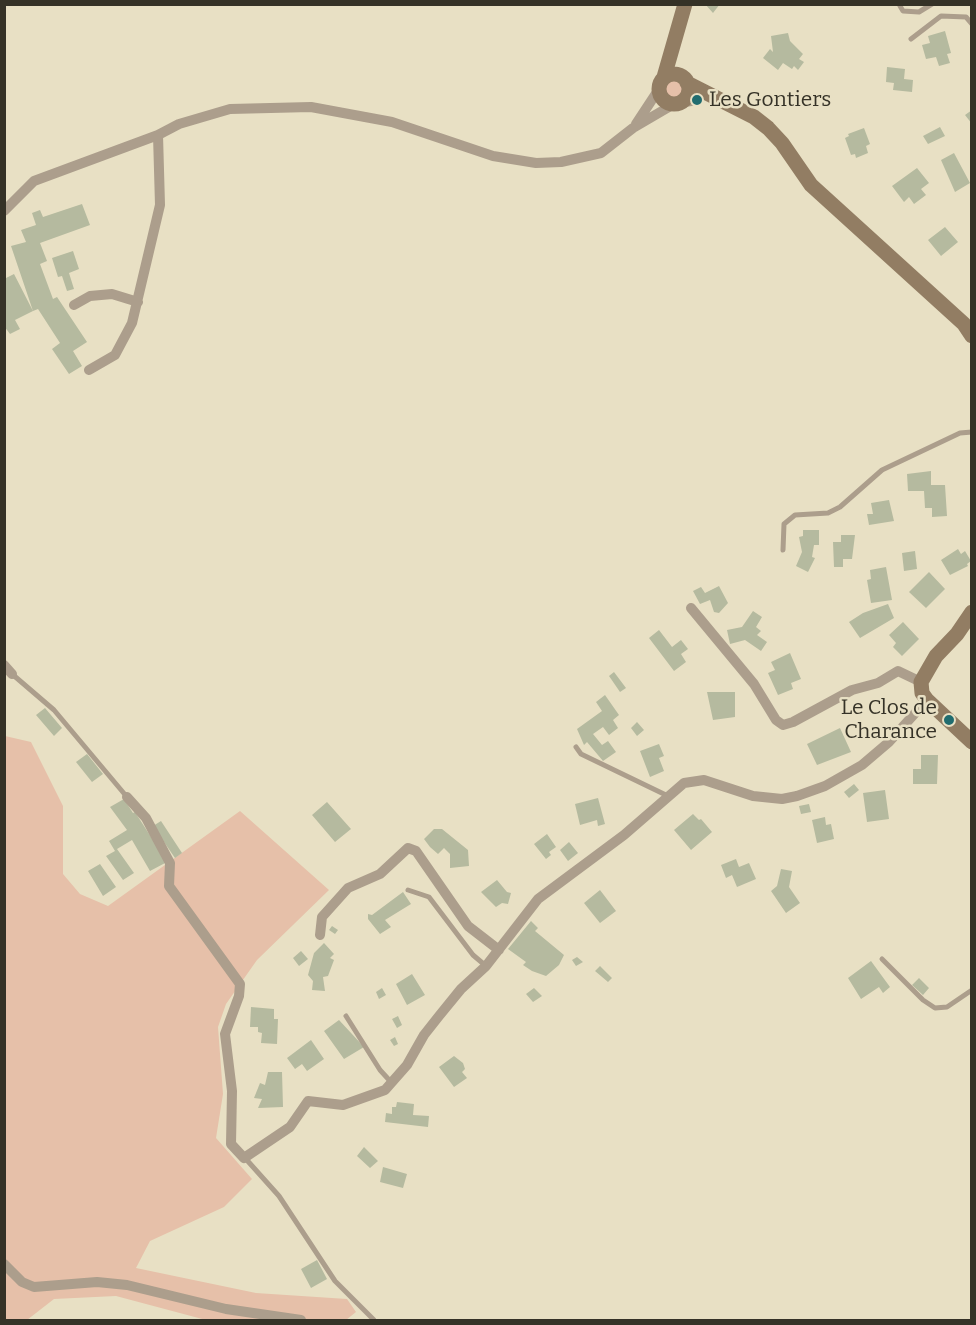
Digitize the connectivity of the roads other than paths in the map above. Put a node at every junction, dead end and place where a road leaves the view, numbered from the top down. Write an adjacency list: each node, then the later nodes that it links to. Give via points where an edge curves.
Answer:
1 (685, 4): 6 (street, via 675,38)
2 (932, 4): 3 (lane, via 919,12 903,11)
3 (900, 6)
4 (972, 24): 5 (lane, via 966,17 941,16)
5 (911, 39)
6 (672, 81): 8 (street); 9 (street, via 688,92); 9 (street, via 662,98); 10 (street)
7 (697, 100): 8 (street); 9 (street)
8 (724, 102): 15 (street, via 768,128 811,185 964,324)
9 (677, 103): 10 (street)
10 (633, 128): 11 (street, via 601,153 536,163 493,156 392,122 311,107 230,109)
11 (158, 135): 12 (street, via 34,181); 13 (street, via 160,205)
12 (4, 211)
13 (138, 302): 14 (street, via 112,294 90,296); 16 (street, via 115,355)
14 (74, 305)
15 (972, 336)
16 (89, 370)
17 (972, 432): 18 (lane, via 960,433 882,470 828,513 795,515 784,524)
18 (783, 550)
19 (691, 608): 23 (street, via 783,725 898,671)
20 (972, 612): 23 (street, via 936,656)
21 (4, 665): 22 (street)
22 (12, 674): 28 (lane, via 54,710)
23 (921, 682): 24 (street)
24 (927, 700): 25 (street); 27 (street, via 874,755 825,786 782,799 753,796 726,785 694,780)
25 (972, 742)
26 (576, 747): 27 (lane)
27 (668, 796): 31 (street, via 624,835 538,899)
28 (127, 797): 37 (street, via 146,818 170,863 169,886 240,984 225,1034 232,1091 231,1144)
29 (408, 890): 33 (lane, via 429,897 473,956)
30 (320, 934): 31 (street, via 322,917 348,888 380,874 408,848 416,851 468,926)
31 (499, 950): 33 (street)
32 (882, 959): 34 (lane, via 935,1008 947,1007)
33 (486, 966): 36 (street, via 439,1016)
34 (972, 990)
35 (346, 1016): 36 (lane)
36 (392, 1083): 37 (street, via 352,1104 308,1101 290,1127)
37 (244, 1158): 40 (lane, via 279,1196 335,1281)
38 (4, 1264): 39 (street, via 22,1282 34,1287 127,1284 226,1309)
39 (301, 1320)
40 (374, 1320)

